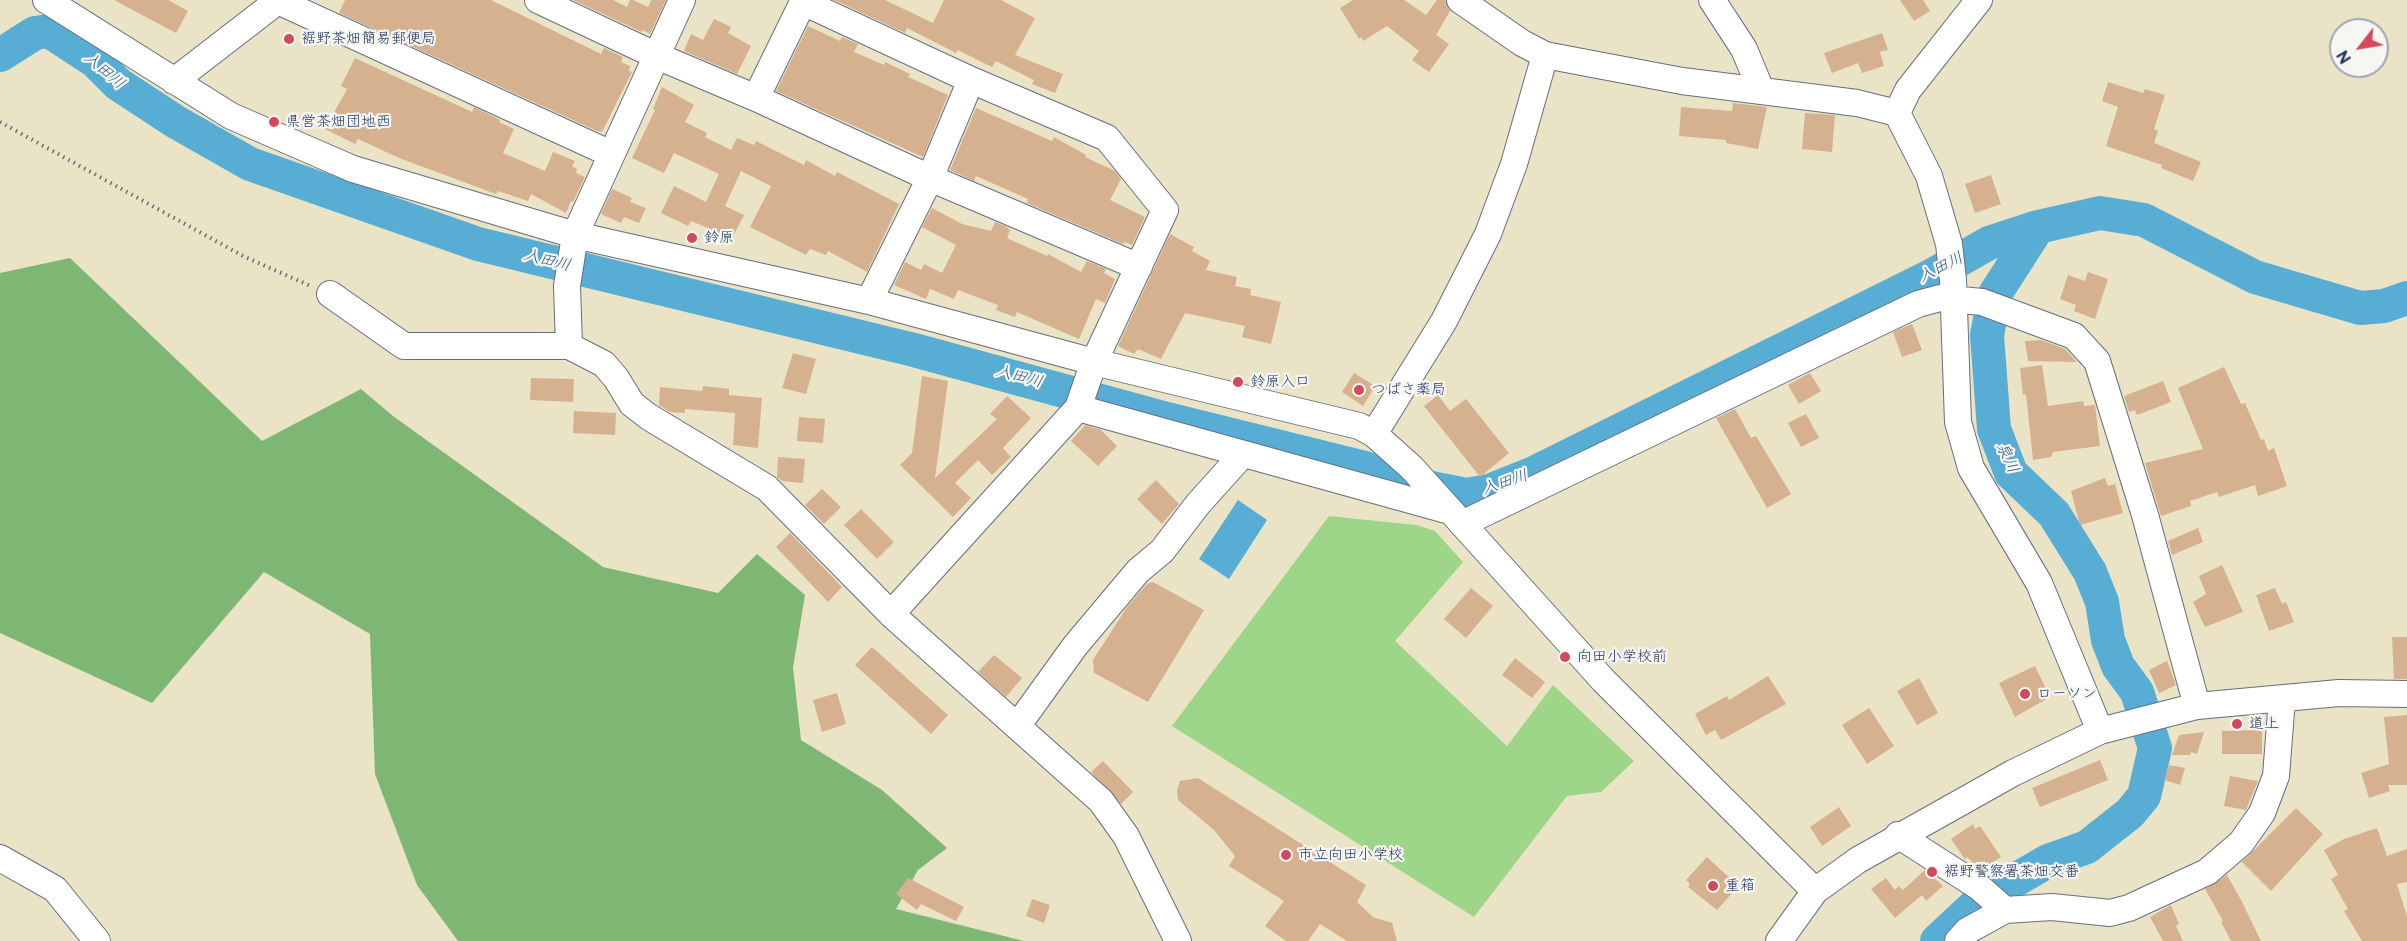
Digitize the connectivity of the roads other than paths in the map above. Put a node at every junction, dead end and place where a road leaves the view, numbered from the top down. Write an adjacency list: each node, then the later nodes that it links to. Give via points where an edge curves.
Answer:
1 (46, 0): 11 (street)
2 (279, 0): 11 (street); 15 (street)
3 (538, 0): 9 (street)
4 (682, 0): 9 (street)
5 (1460, 0): 8 (street, via 1522,43)
6 (1712, 0): 12 (street, via 1744,48)
7 (1979, 0): 14 (street, via 1908,90)
8 (1545, 54): 12 (street, via 1682,81); 24 (street, via 1514,164 1488,234 1444,321)
9 (657, 57): 13 (street); 15 (street)
10 (971, 80): 13 (street, via 803,2); 16 (street); 18 (street, via 1107,138 1165,210)
11 (174, 81): 17 (street, via 231,117 353,169)
12 (1761, 90): 14 (street, via 1857,103)
13 (756, 98): 16 (street)
14 (1897, 113): 19 (street, via 1929,176 1949,244)
15 (611, 154): 17 (street)
16 (930, 178): 18 (street); 21 (street)
17 (572, 247): 21 (street); 22 (street, via 567,285)
18 (1139, 267): 23 (street)
19 (1953, 290): 26 (street); 30 (street, via 2074,336 2097,361 2145,515); 32 (street, via 1958,422 1971,468 2039,583)
20 (330, 294): 22 (street, via 404,346)
21 (869, 302): 23 (street)
22 (569, 346): 27 (street, via 604,364 632,404 649,417 767,488)
23 (1086, 388): 24 (street, via 1339,419); 25 (street); 27 (street)
24 (1374, 434): 26 (street, via 1412,468)
25 (1243, 454): 26 (street); 31 (street, via 1161,551 1138,571)
26 (1456, 518): 35 (street, via 1603,680)
27 (891, 614): 31 (street)
28 (2407, 694): 29 (street, via 2339,693)
29 (2282, 699): 30 (street); 36 (street, via 2276,776 2262,813 2241,843 2207,872 2110,913)
30 (2187, 708): 32 (street)
31 (1018, 725): 39 (street, via 1101,801 1120,827)
32 (2110, 728): 33 (street, via 2013,773)
33 (1898, 835): 35 (street); 36 (street)
34 (0, 858): 38 (street, via 55,889)
35 (1815, 891): 37 (street)
36 (1994, 900): 41 (street)
37 (1797, 930): 40 (street)
38 (97, 941)
39 (1178, 941)
40 (1779, 941)
41 (1958, 941)

